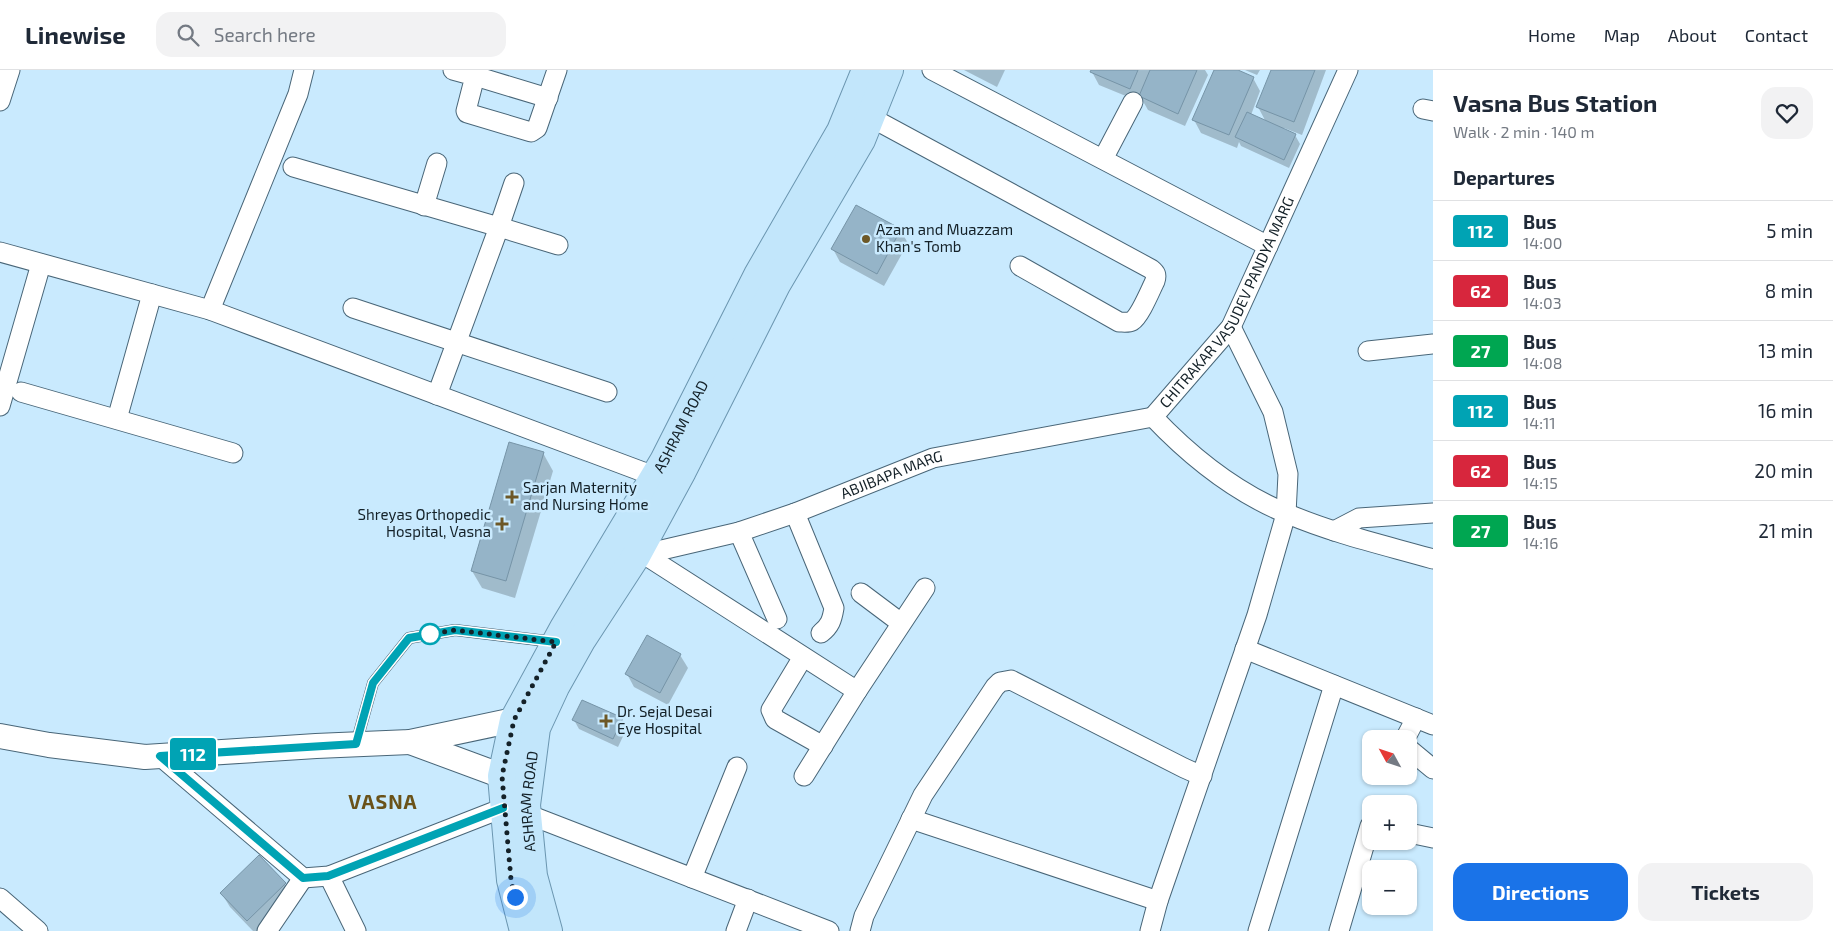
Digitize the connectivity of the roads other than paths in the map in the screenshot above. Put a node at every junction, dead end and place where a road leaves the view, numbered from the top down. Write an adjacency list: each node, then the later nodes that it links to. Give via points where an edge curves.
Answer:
1 (10, 70): 11 (street)
2 (453, 70): 9 (street)
3 (557, 70): 10 (street)
4 (866, 70): 39 (main road, ASHRAM ROAD, via 842,131 758,275)
5 (889, 70): 13 (main road, ASHRAM ROAD)
6 (932, 70): 14 (street)
7 (1348, 70): 21 (street, CHITRAKAR VASUDEV PANDYA MARG)
8 (298, 72): 27 (street, via 298,94)
9 (475, 76): 10 (street); 10 (street, via 466,111 530,132 537,128)
10 (548, 98)
11 (0, 102)
12 (1133, 102): 14 (street)
13 (870, 118): 24 (street, via 1151,269 1155,272 1156,282 1132,321 1124,323); 45 (main road, ASHRAM ROAD, via 776,284)
14 (1103, 159): 21 (street)
15 (437, 163): 18 (street)
16 (293, 167): 18 (street)
17 (514, 183): 19 (street)
18 (424, 206): 19 (street)
19 (499, 227): 20 (street); 29 (street)
20 (558, 245)
21 (1268, 246): 28 (street, CHITRAKAR VASUDEV PANDYA MARG)
22 (0, 252): 23 (street)
23 (41, 264): 25 (street); 35 (street)
24 (1020, 266)
25 (152, 294): 27 (street); 37 (street)
26 (353, 308): 29 (street)
27 (210, 310): 34 (street)
28 (1231, 327): 36 (street, CHITRAKAR VASUDEV PANDYA MARG); 42 (street, via 1273,412 1288,474)
29 (457, 341): 33 (street); 34 (street)
30 (1433, 344): 31 (street)
31 (1368, 351)
32 (21, 392): 37 (street)
33 (607, 392)
34 (437, 395): 39 (street)
35 (0, 406)
36 (1153, 417): 40 (street, ABJIBAPA MARG, via 934,458); 42 (street, CHITRAKAR VASUDEV PANDYA MARG, via 1201,463 1246,494)
37 (117, 419): 38 (street)
38 (233, 453)
39 (654, 476): 52 (main road, ASHRAM ROAD)
40 (795, 513): 43 (street, ABJIBAPA MARG); 51 (street, via 834,608 828,628)
41 (1433, 513): 44 (street, via 1358,518)
42 (1286, 514): 44 (street, CHITRAKAR VASUDEV PANDYA MARG); 53 (street)
43 (739, 532): 45 (street, ABJIBAPA MARG); 49 (street)
44 (1334, 532): 46 (street, CHITRAKAR VASUDEV PANDYA MARG)
45 (640, 555): 54 (street); 58 (main road, ASHRAM ROAD, via 582,639 555,687)
46 (1433, 559)
47 (924, 588): 50 (street)
48 (861, 593): 50 (street)
49 (777, 620)
50 (901, 624): 56 (street)
51 (821, 633)
52 (556, 642): 58 (main road, ASHRAM ROAD); 61 (lane, via 455,630 409,638 373,683)
53 (1245, 649): 55 (street); 69 (street)
54 (803, 656): 56 (street); 62 (street, via 771,710 775,718)
55 (1334, 685): 57 (street); 91 (street)
56 (857, 691): 62 (street)
57 (1425, 722)
58 (525, 724): 60 (street); 67 (main road, ASHRAM ROAD); 70 (main road, ASHRAM ROAD)
59 (0, 736): 63 (street, via 87,750)
60 (410, 742): 61 (street); 67 (street)
61 (356, 744): 63 (street)
62 (822, 746): 68 (street)
63 (160, 756): 77 (street)
64 (1418, 756): 66 (street)
65 (737, 767): 78 (street)
66 (1433, 769)
67 (502, 776): 70 (street); 71 (main road, ASHRAM ROAD)
68 (804, 776)
69 (1202, 776): 72 (street, via 1011,680 1000,682 995,687 923,795); 81 (street)
70 (528, 781): 71 (main road, ASHRAM ROAD, via 526,804)
71 (515, 811): 76 (street); 78 (street); 85 (main road, ASHRAM ROAD, via 511,880); 86 (main road, ASHRAM ROAD)
72 (911, 819): 81 (street); 89 (street, via 864,916)
73 (1417, 835): 74 (street)
74 (1433, 838)
75 (1363, 850): 92 (street)
76 (328, 876): 77 (street); 84 (street)
77 (303, 878): 83 (street)
78 (692, 878): 80 (street)
79 (0, 898): 82 (street)
80 (748, 900): 87 (street); 88 (street)
81 (1158, 901): 90 (street)
82 (38, 931)
83 (267, 931)
84 (356, 931)
85 (524, 931)
86 (548, 931)
87 (736, 931)
88 (829, 931)
89 (860, 931)
90 (1150, 931)
91 (1258, 931)
92 (1339, 931)

